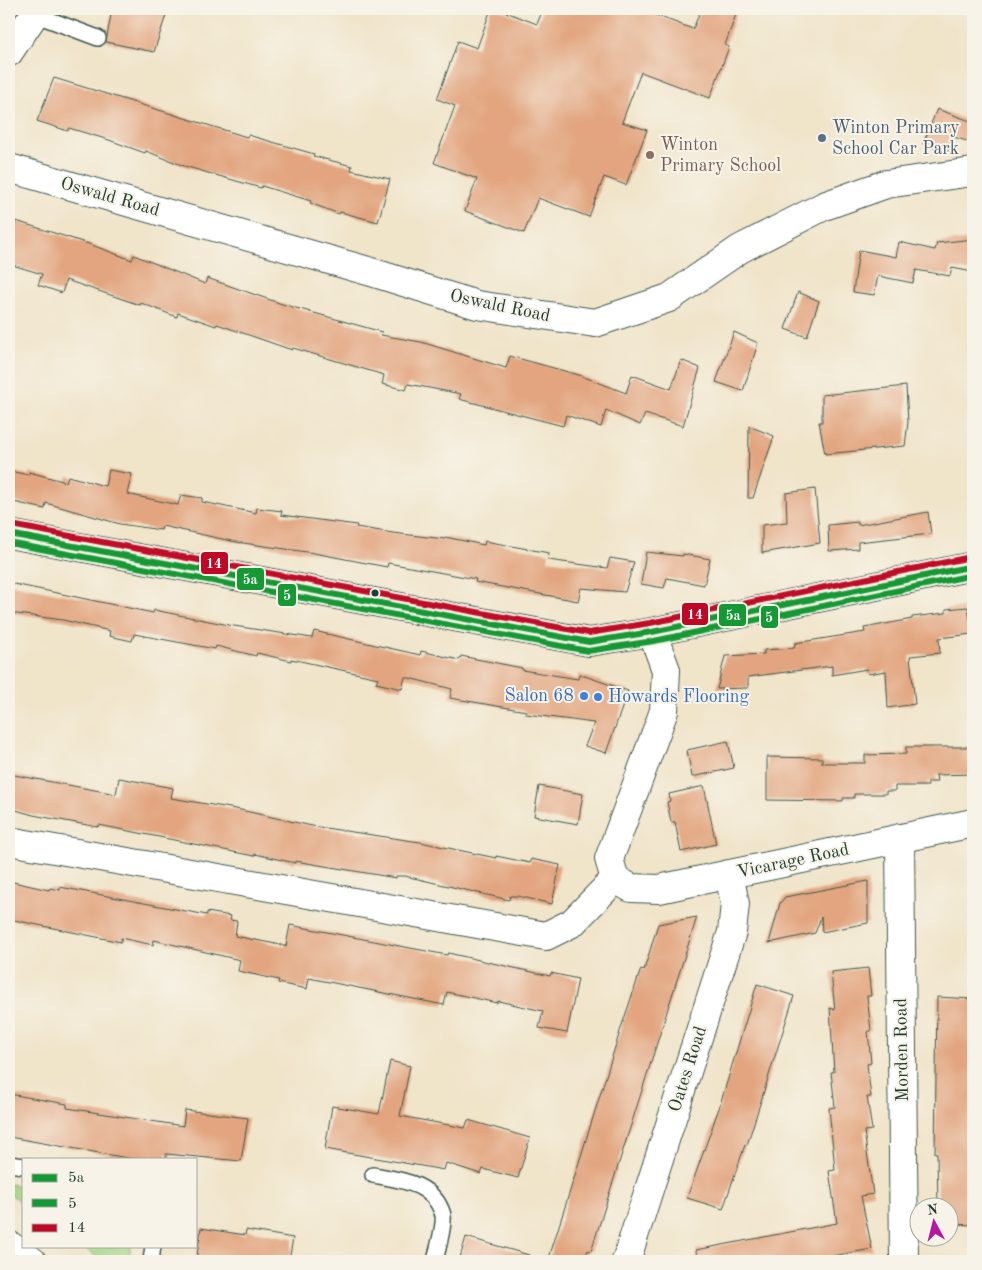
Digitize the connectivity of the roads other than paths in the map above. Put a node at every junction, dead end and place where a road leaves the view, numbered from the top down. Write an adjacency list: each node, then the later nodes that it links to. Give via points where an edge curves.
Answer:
1 (36, 11): 2 (lane); 3 (street)
2 (98, 38)
3 (9, 52)
4 (9, 168): 5 (street, Oswald Road, via 477,305 595,323 669,298 740,249 824,206 886,184)
5 (973, 172)
6 (9, 534): 8 (street, via 589,642)
7 (973, 566): 8 (street)
8 (652, 632): 13 (street, via 666,670 664,711 609,859)
9 (973, 823): 10 (street, Vicarage Road)
10 (900, 838): 12 (street, Vicarage Road); 23 (street, Morden Road)
11 (9, 841): 13 (street, via 546,936 572,923)
12 (729, 874): 13 (street, Vicarage Road, via 659,889 631,888); 22 (street, Oates Road, via 735,904 732,932)
13 (615, 879)
14 (9, 1164): 15 (lane)
15 (22, 1166)
16 (373, 1175): 21 (lane, via 414,1182 431,1195 443,1216)
17 (9, 1245): 19 (street)
18 (153, 1248): 20 (lane)
19 (32, 1261)
20 (151, 1261)
21 (435, 1261)
22 (626, 1261)
23 (904, 1261)

